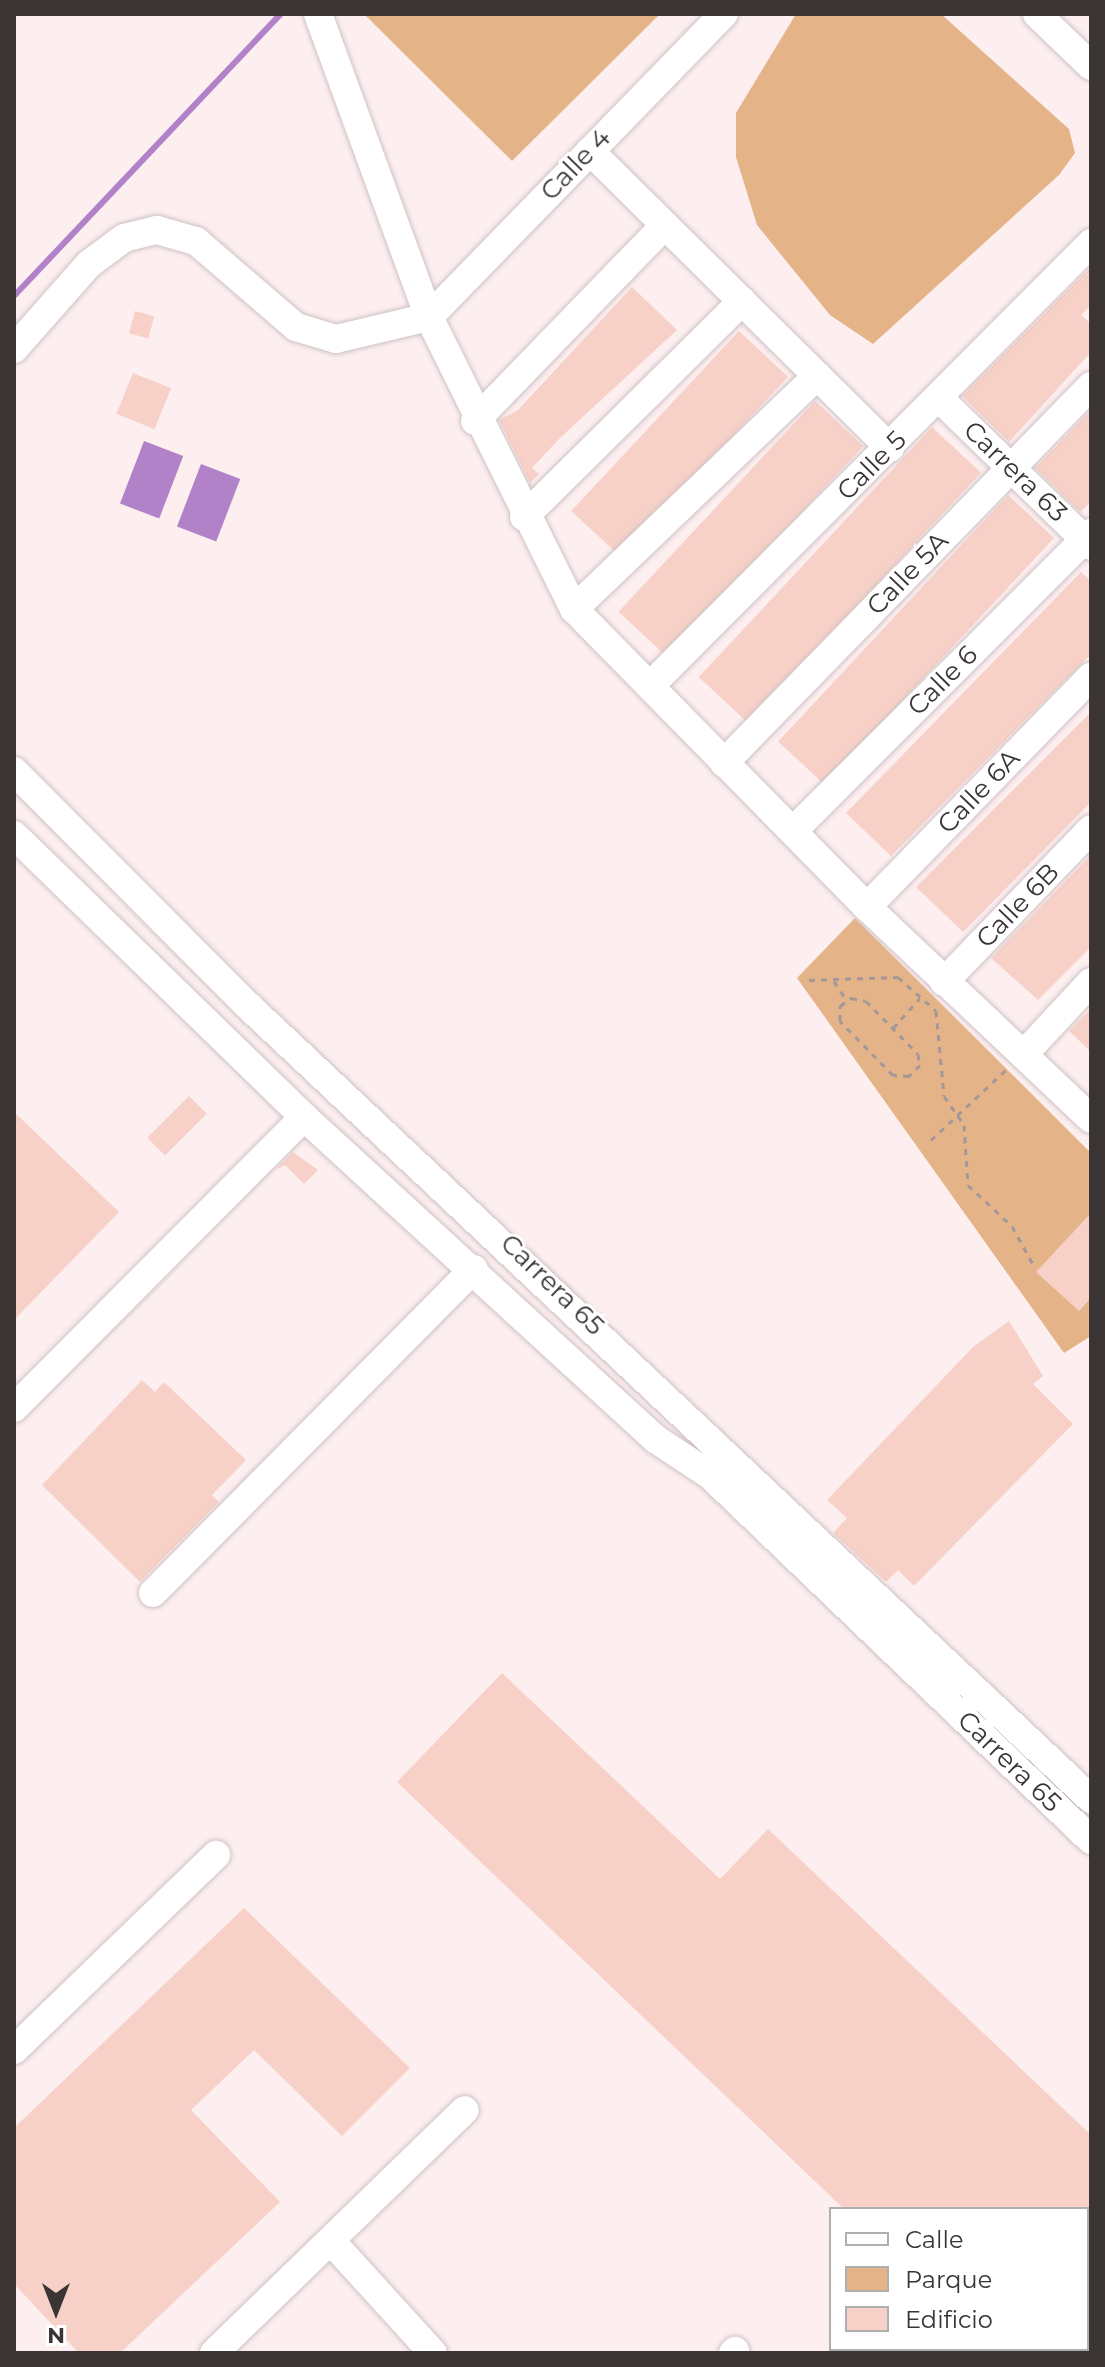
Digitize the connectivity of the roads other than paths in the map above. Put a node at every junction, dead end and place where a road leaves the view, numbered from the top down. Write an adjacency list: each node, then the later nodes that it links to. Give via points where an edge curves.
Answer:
1 (318, 14): 9 (street)
2 (724, 14): 5 (street, Calle 4)
3 (1037, 14): 4 (street)
4 (1091, 66)
5 (590, 151): 6 (street); 9 (street, Calle 4)
6 (665, 225): 8 (street); 14 (street)
7 (1091, 243): 13 (street, Calle 5)
8 (742, 301): 11 (street); 17 (street)
9 (429, 317): 10 (street, via 336,339 296,327 196,241 157,230 124,238 89,264); 14 (street)
10 (14, 349)
11 (817, 376): 15 (street); 19 (street)
12 (1091, 386): 16 (street, Calle 5A)
13 (939, 398): 15 (street, Calle 5); 16 (street, Carrera 63)
14 (475, 421): 17 (street)
15 (890, 448): 21 (street, Calle 5)
16 (1011, 468): 18 (street, Carrera 63); 22 (street, Calle 5A)
17 (524, 517): 19 (street)
18 (1089, 540): 24 (street, Calle 6)
19 (574, 609): 21 (street)
20 (1091, 677): 27 (street, Calle 6A)
21 (651, 685): 22 (street)
22 (724, 763): 24 (street)
23 (14, 771): 33 (street, Carrera 65, via 244,1002)
24 (795, 829): 27 (street)
25 (1091, 829): 29 (street, Calle 6B)
26 (14, 835): 31 (street, Carrera 65)
27 (867, 907): 29 (street)
28 (1091, 982): 30 (street)
29 (933, 989): 30 (street)
30 (1024, 1054): 32 (street)
31 (304, 1117): 34 (street, Carrera 65); 36 (street)
32 (1091, 1119)
33 (474, 1211): 34 (street); 38 (street, Carrera 65)
34 (443, 1240): 35 (street, Carrera 65)
35 (474, 1269): 37 (street); 39 (street, Carrera 65, via 657,1440 710,1475)
36 (14, 1408)
37 (153, 1593)
38 (1091, 1799)
39 (1091, 1840)
40 (216, 1855): 41 (street)
41 (14, 2050)
42 (465, 2110): 43 (street)
43 (331, 2241): 44 (street); 45 (street)
44 (214, 2353)
45 (433, 2353)

